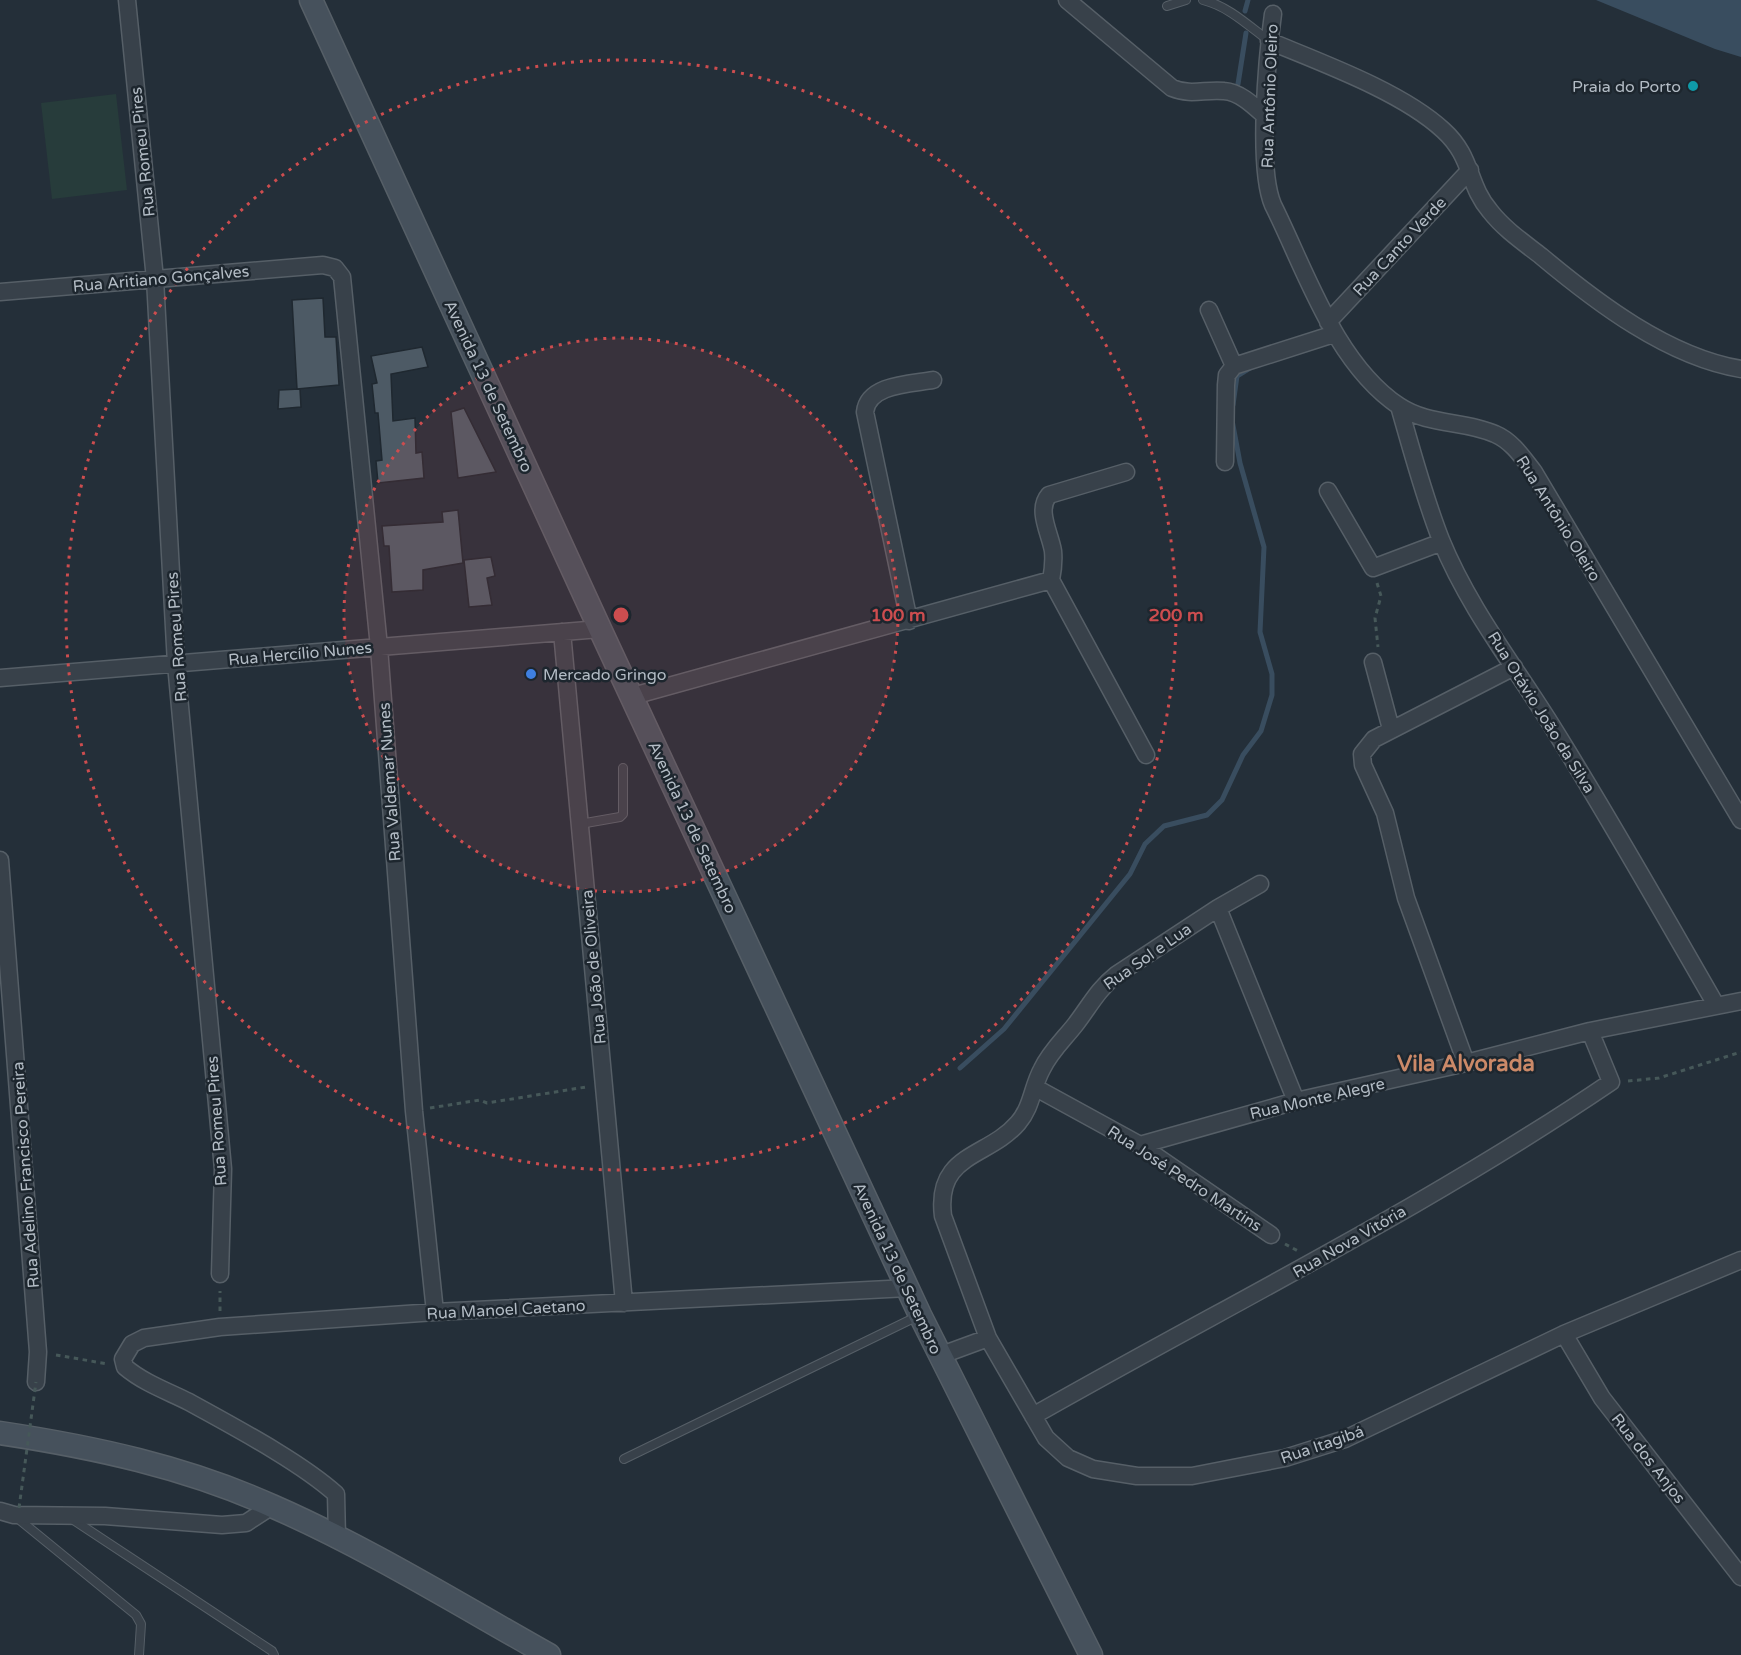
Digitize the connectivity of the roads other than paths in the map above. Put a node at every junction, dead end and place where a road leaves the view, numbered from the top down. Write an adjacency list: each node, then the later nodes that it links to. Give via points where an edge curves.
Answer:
1 (128, 0): 12 (street, Rua Romeu Pires)
2 (311, 0): 26 (main road, Avenida 13 de Setembro)
3 (1067, 0): 9 (street, via 1172,88 1190,94 1233,93)
4 (1186, 0): 6 (lane)
5 (1203, 0): 8 (lane, via 1238,18)
6 (1167, 6)
7 (1273, 14): 8 (street, Rua Antônio Oleiro)
8 (1269, 41): 9 (street, Rua Antônio Oleiro); 10 (street, via 1426,116 1462,149)
9 (1266, 116): 15 (street, Rua Antônio Oleiro, via 1269,196)
10 (1470, 170): 15 (street, Rua Canto Verde); 17 (street, via 1478,196 1490,212 1584,292 1654,337)
11 (322, 265): 12 (street, Rua Aritiano Gonçalves); 28 (street, Rua Valdemar Nunes, via 335,268 342,277)
12 (155, 279): 13 (street, Rua Aritiano Gonçalves); 30 (street, Rua Romeu Pires)
13 (0, 292)
14 (1209, 310): 16 (street)
15 (1331, 328): 16 (street); 19 (street, Rua Antônio Oleiro, via 1365,374)
16 (1234, 366): 20 (street, via 1226,385)
17 (1741, 369)
18 (933, 380): 25 (street, via 873,395 865,412)
19 (1399, 406): 23 (street, Rua Otávio João da Silva); 37 (street, Rua Antônio Oleiro, via 1429,419 1495,433 1519,453 1534,472)
20 (1225, 462)
21 (1126, 472): 24 (street, via 1049,495 1044,500 1042,509 1053,550)
22 (1328, 491): 23 (street, via 1373,568)
23 (1442, 542): 31 (street, Rua Otávio João da Silva)
24 (1051, 580): 25 (street); 35 (street)
25 (909, 621): 33 (street)
26 (600, 629): 27 (street, Rua Hercílio Nunes); 33 (main road, Avenida 13 de Setembro)
27 (562, 632): 28 (street, Rua Hercílio Nunes); 38 (street, Rua João de Oliveira)
28 (379, 647): 30 (street, Rua Hercílio Nunes); 54 (street, Rua Valdemar Nunes, via 414,1111)
29 (1373, 662): 34 (street)
30 (177, 664): 32 (street, Rua Hercílio Nunes); 51 (street, Rua Romeu Pires, via 223,1169)
31 (1514, 667): 34 (street); 43 (street, Rua Otávio João da Silva, via 1590,786)
32 (0, 678)
33 (633, 696): 52 (main road, Avenida 13 de Setembro)
34 (1391, 729): 45 (street, via 1366,746 1363,765 1384,813 1406,898)
35 (1146, 755)
36 (623, 768): 38 (lane, via 623,814)
37 (1741, 820)
38 (580, 824): 53 (street, Rua João de Oliveira)
39 (0, 860): 59 (street, Rua Adelino Francisco Pereira, via 38,1352)
40 (1260, 884): 41 (street, Rua Sol e Lua)
41 (1218, 908): 46 (street, Rua Sol e Lua, via 1101,987 1050,1055); 47 (street)
42 (1741, 1001): 43 (street, Rua Monte Alegre)
43 (1716, 1005): 44 (street, Rua Monte Alegre)
44 (1590, 1031): 45 (street, Rua Monte Alegre); 60 (street, Rua Nova Vitória, via 1611,1082 1554,1121 1315,1262)
45 (1466, 1063): 47 (street, Rua Monte Alegre)
46 (1036, 1088): 48 (street, Rua José Pedro Martins); 57 (street, Rua Sol e Lua, via 1018,1123 953,1171 941,1199 950,1236)
47 (1296, 1101): 48 (street, Rua Monte Alegre)
48 (1140, 1144): 49 (street, Rua José Pedro Martins)
49 (1271, 1234)
50 (1741, 1260): 56 (street, Rua Itagibá)
51 (220, 1274)
52 (908, 1288): 53 (street, Rua Manoel Caetano); 55 (main road, Avenida 13 de Setembro)
53 (624, 1303): 54 (street, Rua Manoel Caetano)
54 (435, 1312): 66 (street, Rua Manoel Caetano, via 220,1327 144,1338 132,1344 123,1359 125,1367 137,1378 190,1403 317,1477 336,1494)
55 (920, 1315): 58 (main road, Avenida 13 de Setembro); 62 (lane)
56 (1564, 1334): 60 (street, Rua Itagibá, via 1346,1439 1285,1458 1192,1476 1137,1476 1093,1469 1068,1458 1046,1438); 67 (street, Rua dos Anjos, via 1602,1398)
57 (988, 1338): 58 (street); 60 (street, Rua Itagibá)
58 (939, 1356): 68 (main road, Avenida 13 de Setembro)
59 (36, 1382)
60 (1033, 1416)
61 (0, 1433): 63 (main road, via 163,1466)
62 (624, 1460)
63 (272, 1506): 65 (street, via 246,1523 222,1525); 66 (main road)
64 (11, 1511): 65 (street); 69 (lane, via 136,1615 141,1624)
65 (69, 1517): 70 (lane)
66 (338, 1538): 71 (main road)
67 (1741, 1577)
68 (1092, 1652)
69 (139, 1655)
70 (274, 1655)
71 (549, 1655)

